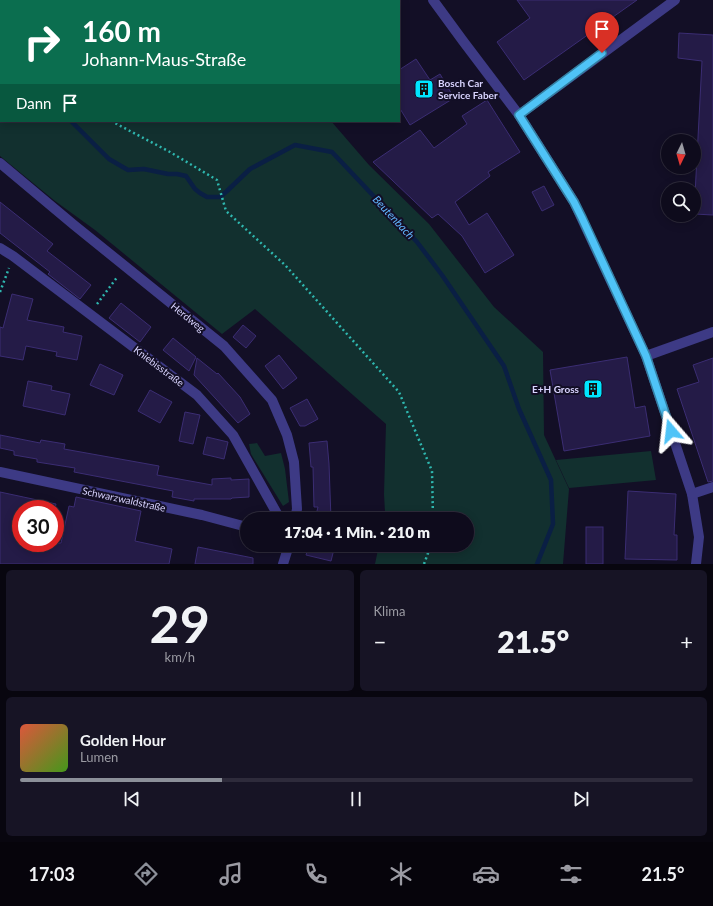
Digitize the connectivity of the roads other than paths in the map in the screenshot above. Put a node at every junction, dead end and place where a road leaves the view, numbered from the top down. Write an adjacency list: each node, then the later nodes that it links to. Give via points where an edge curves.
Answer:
1 (433, 0): 3 (street)
2 (675, 0): 3 (street)
3 (519, 115): 7 (street, via 574,202)
4 (0, 163): 12 (street, Herdweg, via 224,346 272,400 287,435 294,462)
5 (0, 248): 11 (street, Kniebisstraße, via 198,396 233,435)
6 (713, 332): 7 (street)
7 (646, 356): 10 (street)
8 (0, 472): 13 (street, Schwarzwaldstraße)
9 (713, 487): 10 (street)
10 (692, 494): 16 (street, via 699,537)
11 (276, 512)
12 (296, 512)
13 (240, 524)
14 (287, 552): 15 (street)
15 (283, 564)
16 (696, 564)

